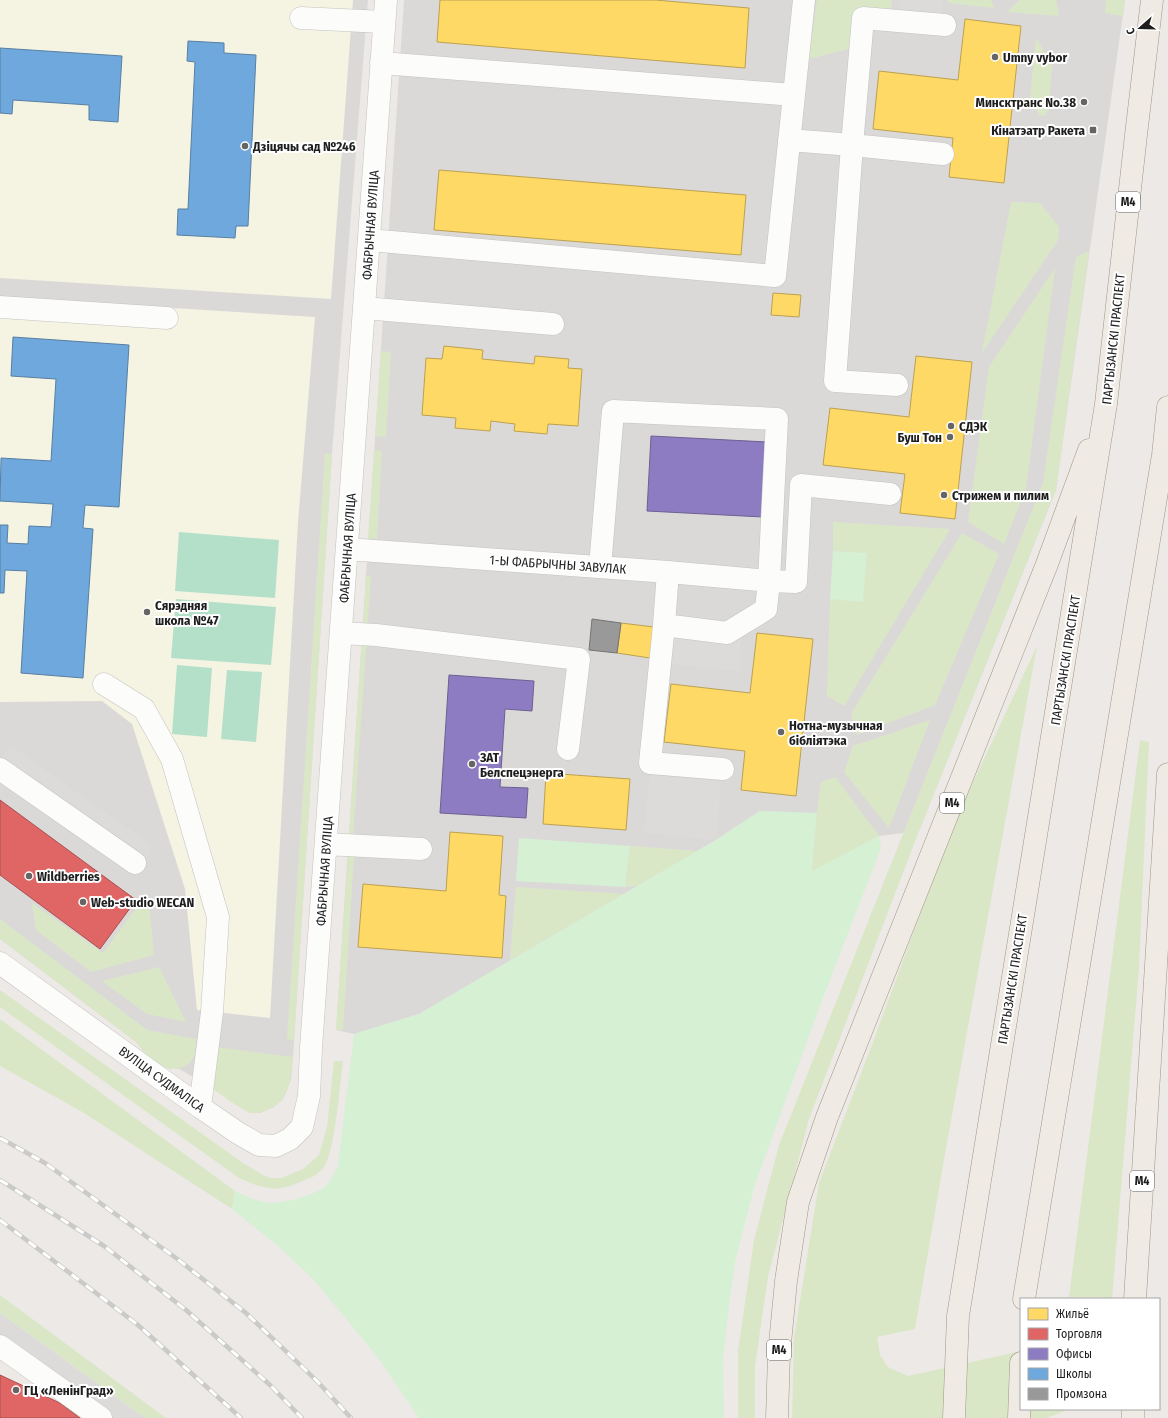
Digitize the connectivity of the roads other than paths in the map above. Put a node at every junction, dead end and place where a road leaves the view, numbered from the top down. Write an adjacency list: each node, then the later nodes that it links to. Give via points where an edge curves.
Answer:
1 (386, 0): 5 (street, ФАБРЫЧНАЯ ВУЛІЦА)
2 (804, 0): 8 (street)
3 (1152, 0): 18 (main road, ПАРТЫЗАНСКІ ПРАСПЕКТ / М4)
4 (301, 18): 5 (street)
5 (384, 22): 7 (street, ФАБРЫЧНАЯ ВУЛІЦА)
6 (945, 25): 10 (street, via 863,18)
7 (381, 64): 8 (street); 12 (street, ФАБРЫЧНАЯ ВУЛІЦА)
8 (794, 95): 9 (street)
9 (789, 140): 10 (street); 12 (street, via 775,276)
10 (852, 145): 11 (street); 17 (street, via 834,381)
11 (943, 154)
12 (369, 240): 14 (street, ФАБРЫЧНАЯ ВУЛІЦА)
13 (0, 307): 15 (street)
14 (364, 308): 16 (street); 23 (street, ФАБРЫЧНАЯ ВУЛІЦА)
15 (167, 318)
16 (554, 324)
17 (897, 385)
18 (1106, 404): 45 (main road, М4, via 1044,571 827,1117 798,1202 778,1354); 46 (main road, ПАРТЫЗАНСКІ ПРАСПЕКТ, via 958,1316)
19 (1168, 406): 20 (main road)
20 (1165, 443): 21 (main road); 40 (main road)
21 (1168, 493)
22 (890, 494): 26 (street, 1-Ы ФАБРЫЧНЫ ЗАВУЛАК, via 801,485 796,582)
23 (347, 549): 24 (street, 1-Ы ФАБРЫЧНЫ ЗАВУЛАК); 28 (street, ФАБРЫЧНАЯ ВУЛІЦА)
24 (600, 567): 25 (street, 1-Ы ФАБРЫЧНЫ ЗАВУЛАК); 26 (street, via 613,411 777,419)
25 (668, 572): 26 (street, 1-Ы ФАБРЫЧНЫ ЗАВУЛАК); 27 (street)
26 (769, 581): 27 (street, via 766,609 727,633)
27 (664, 625): 32 (street, via 650,763)
28 (340, 633): 30 (street, via 579,659); 34 (street, ФАБРЫЧНАЯ ВУЛІЦА)
29 (104, 684): 39 (street, via 144,709 172,759 218,917 212,1012)
30 (568, 749)
31 (0, 769): 36 (street)
32 (723, 769)
33 (1168, 774): 41 (main road, М4)
34 (326, 844): 35 (street); 38 (street, ФАБРЫЧНАЯ ВУЛІЦА)
35 (421, 849)
36 (135, 863)
37 (0, 963): 39 (street, ВУЛІЦА СУДМАЛІСА)
38 (309, 1096): 39 (street, ВУЛІЦА СУДМАЛІСА, via 302,1127 290,1139 276,1146 259,1145)
39 (200, 1107)
40 (1024, 1298)
41 (1135, 1298)
42 (0, 1346): 44 (street)
43 (1020, 1390): 47 (main road)
44 (101, 1418)
45 (777, 1418)
46 (954, 1418)
47 (1019, 1418)

